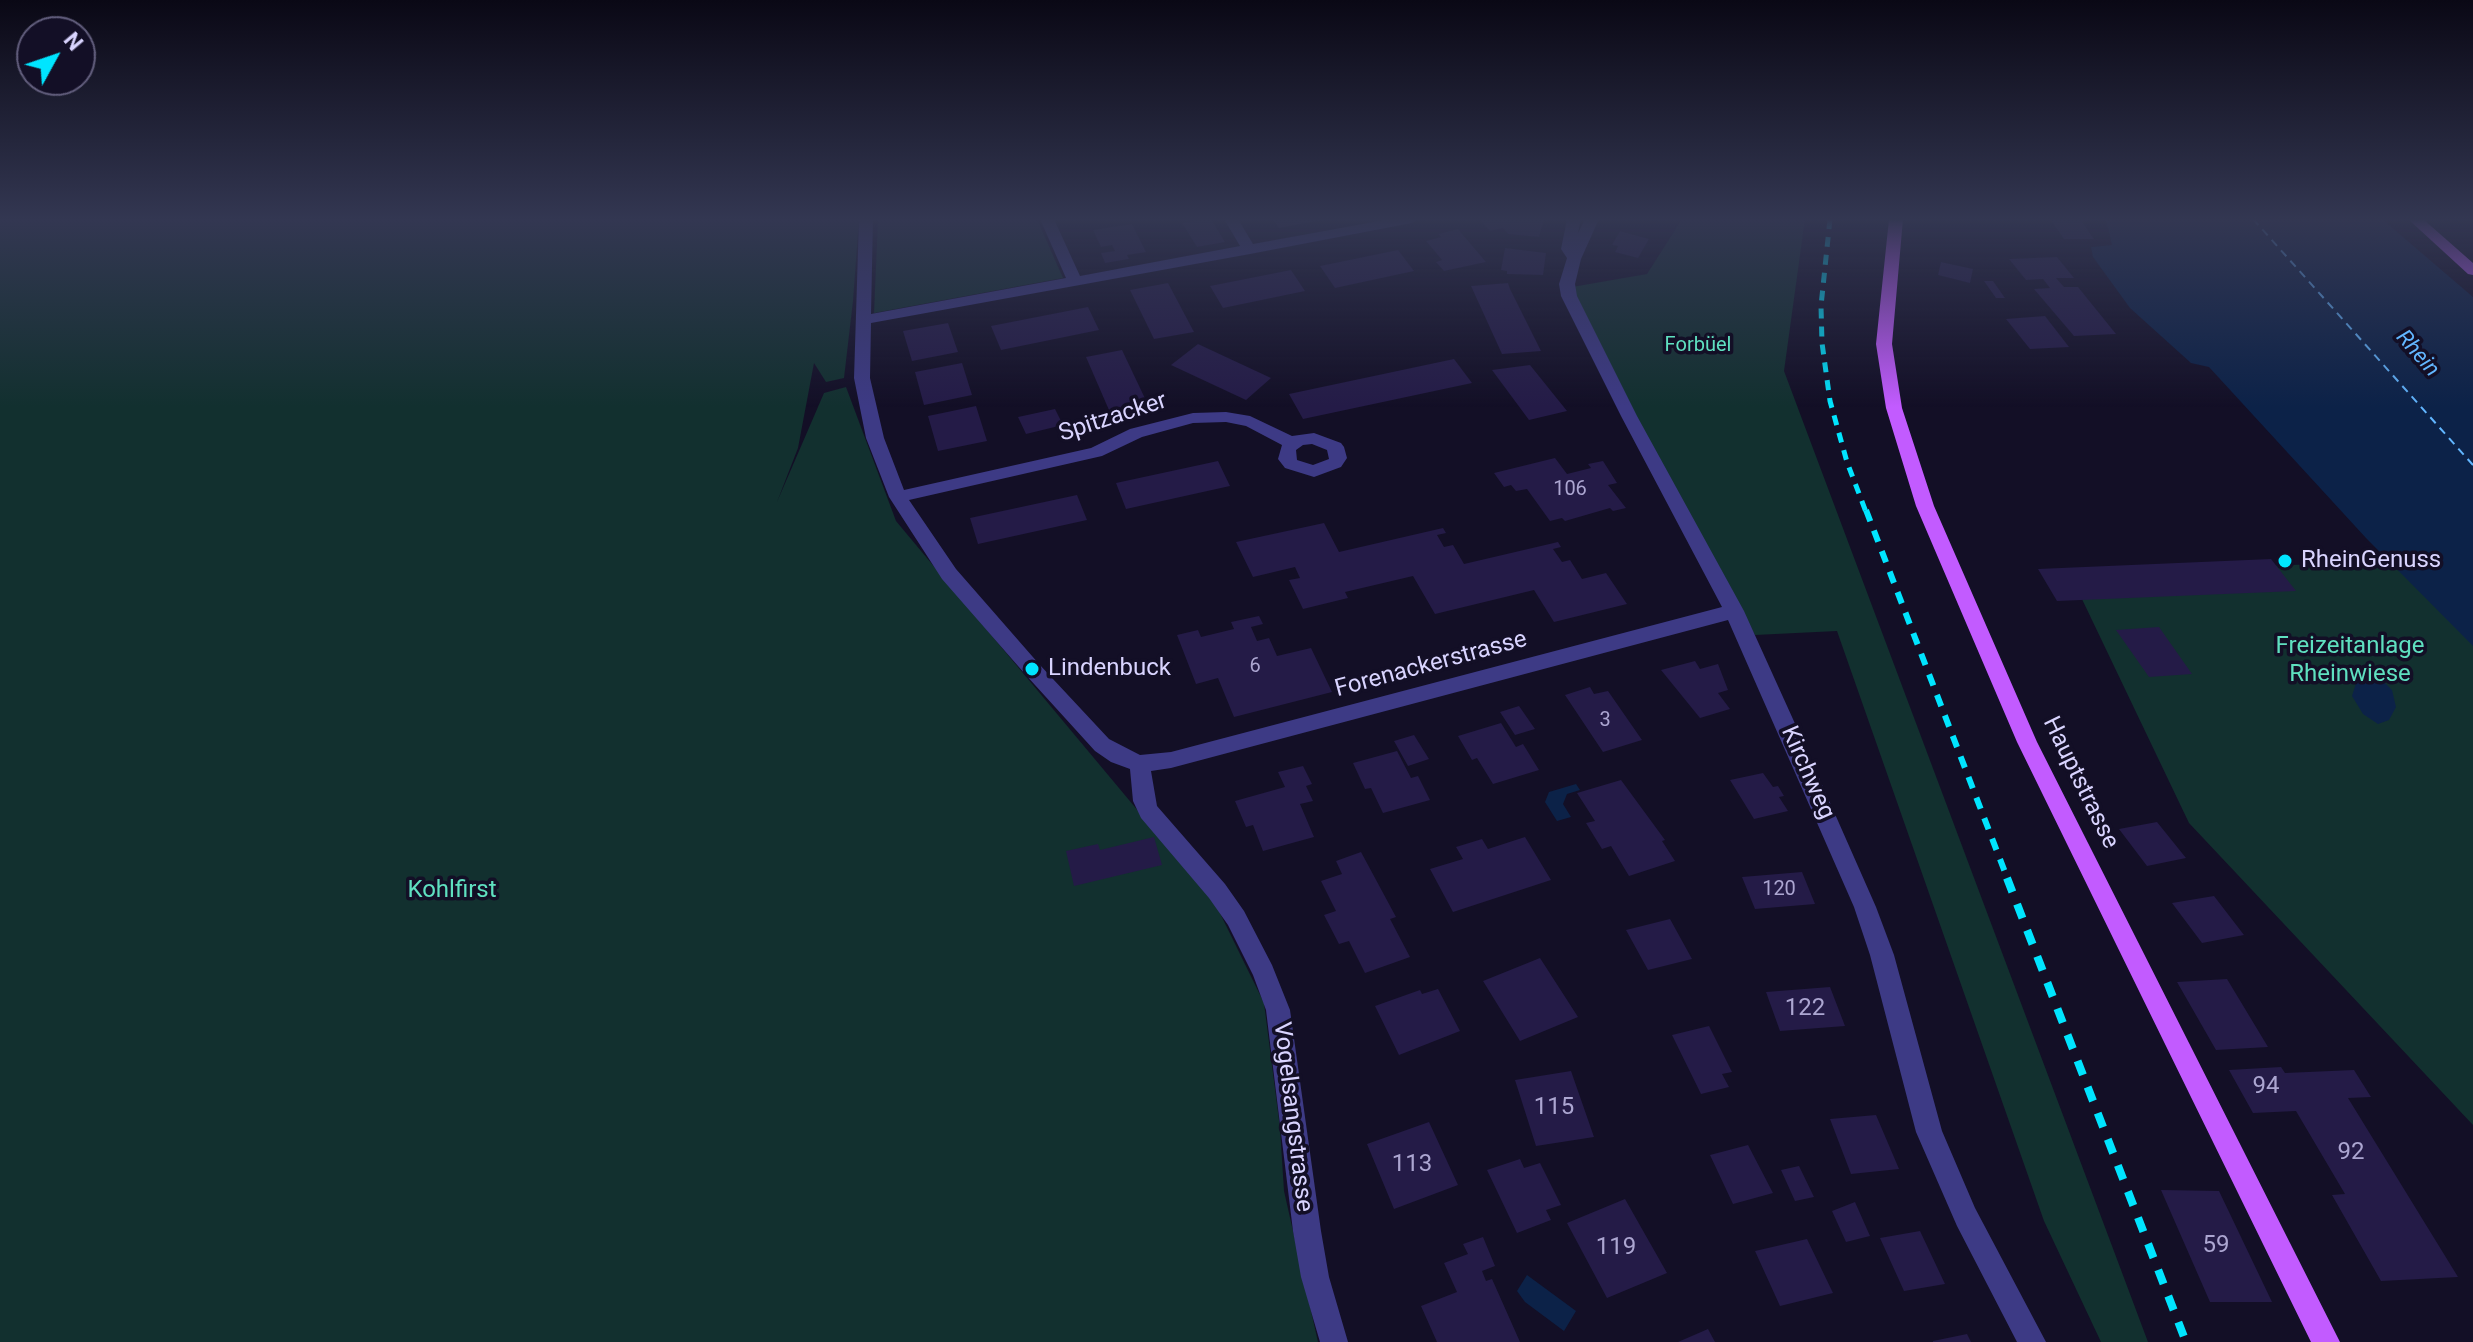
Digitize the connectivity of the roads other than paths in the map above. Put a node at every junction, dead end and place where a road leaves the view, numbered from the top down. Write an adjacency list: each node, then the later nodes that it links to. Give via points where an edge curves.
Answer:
1 (864, 282): 5 (street)
2 (1072, 282): 5 (street)
3 (1568, 282): 8 (street, Kirchweg, via 1577,314)
4 (1890, 282): 12 (main road, Hauptstrasse, via 1884,344 1894,408 1925,506 2027,742)
5 (863, 320): 7 (street, via 862,378 875,438)
6 (1292, 443): 7 (street, Spitzacker, via 1250,421 1193,418 1136,433 1096,452)
7 (898, 497): 9 (street, via 949,574 1022,657 1102,745)
8 (1734, 611): 9 (street, Forenackerstrasse); 11 (street, Kirchweg, via 1865,907 1929,1132 1966,1217)
9 (1140, 764): 10 (street, Vogelsangstrasse, via 1149,812 1236,918 1278,1010 1307,1231)
10 (1334, 1342)
11 (2032, 1342)
12 (2326, 1342)

